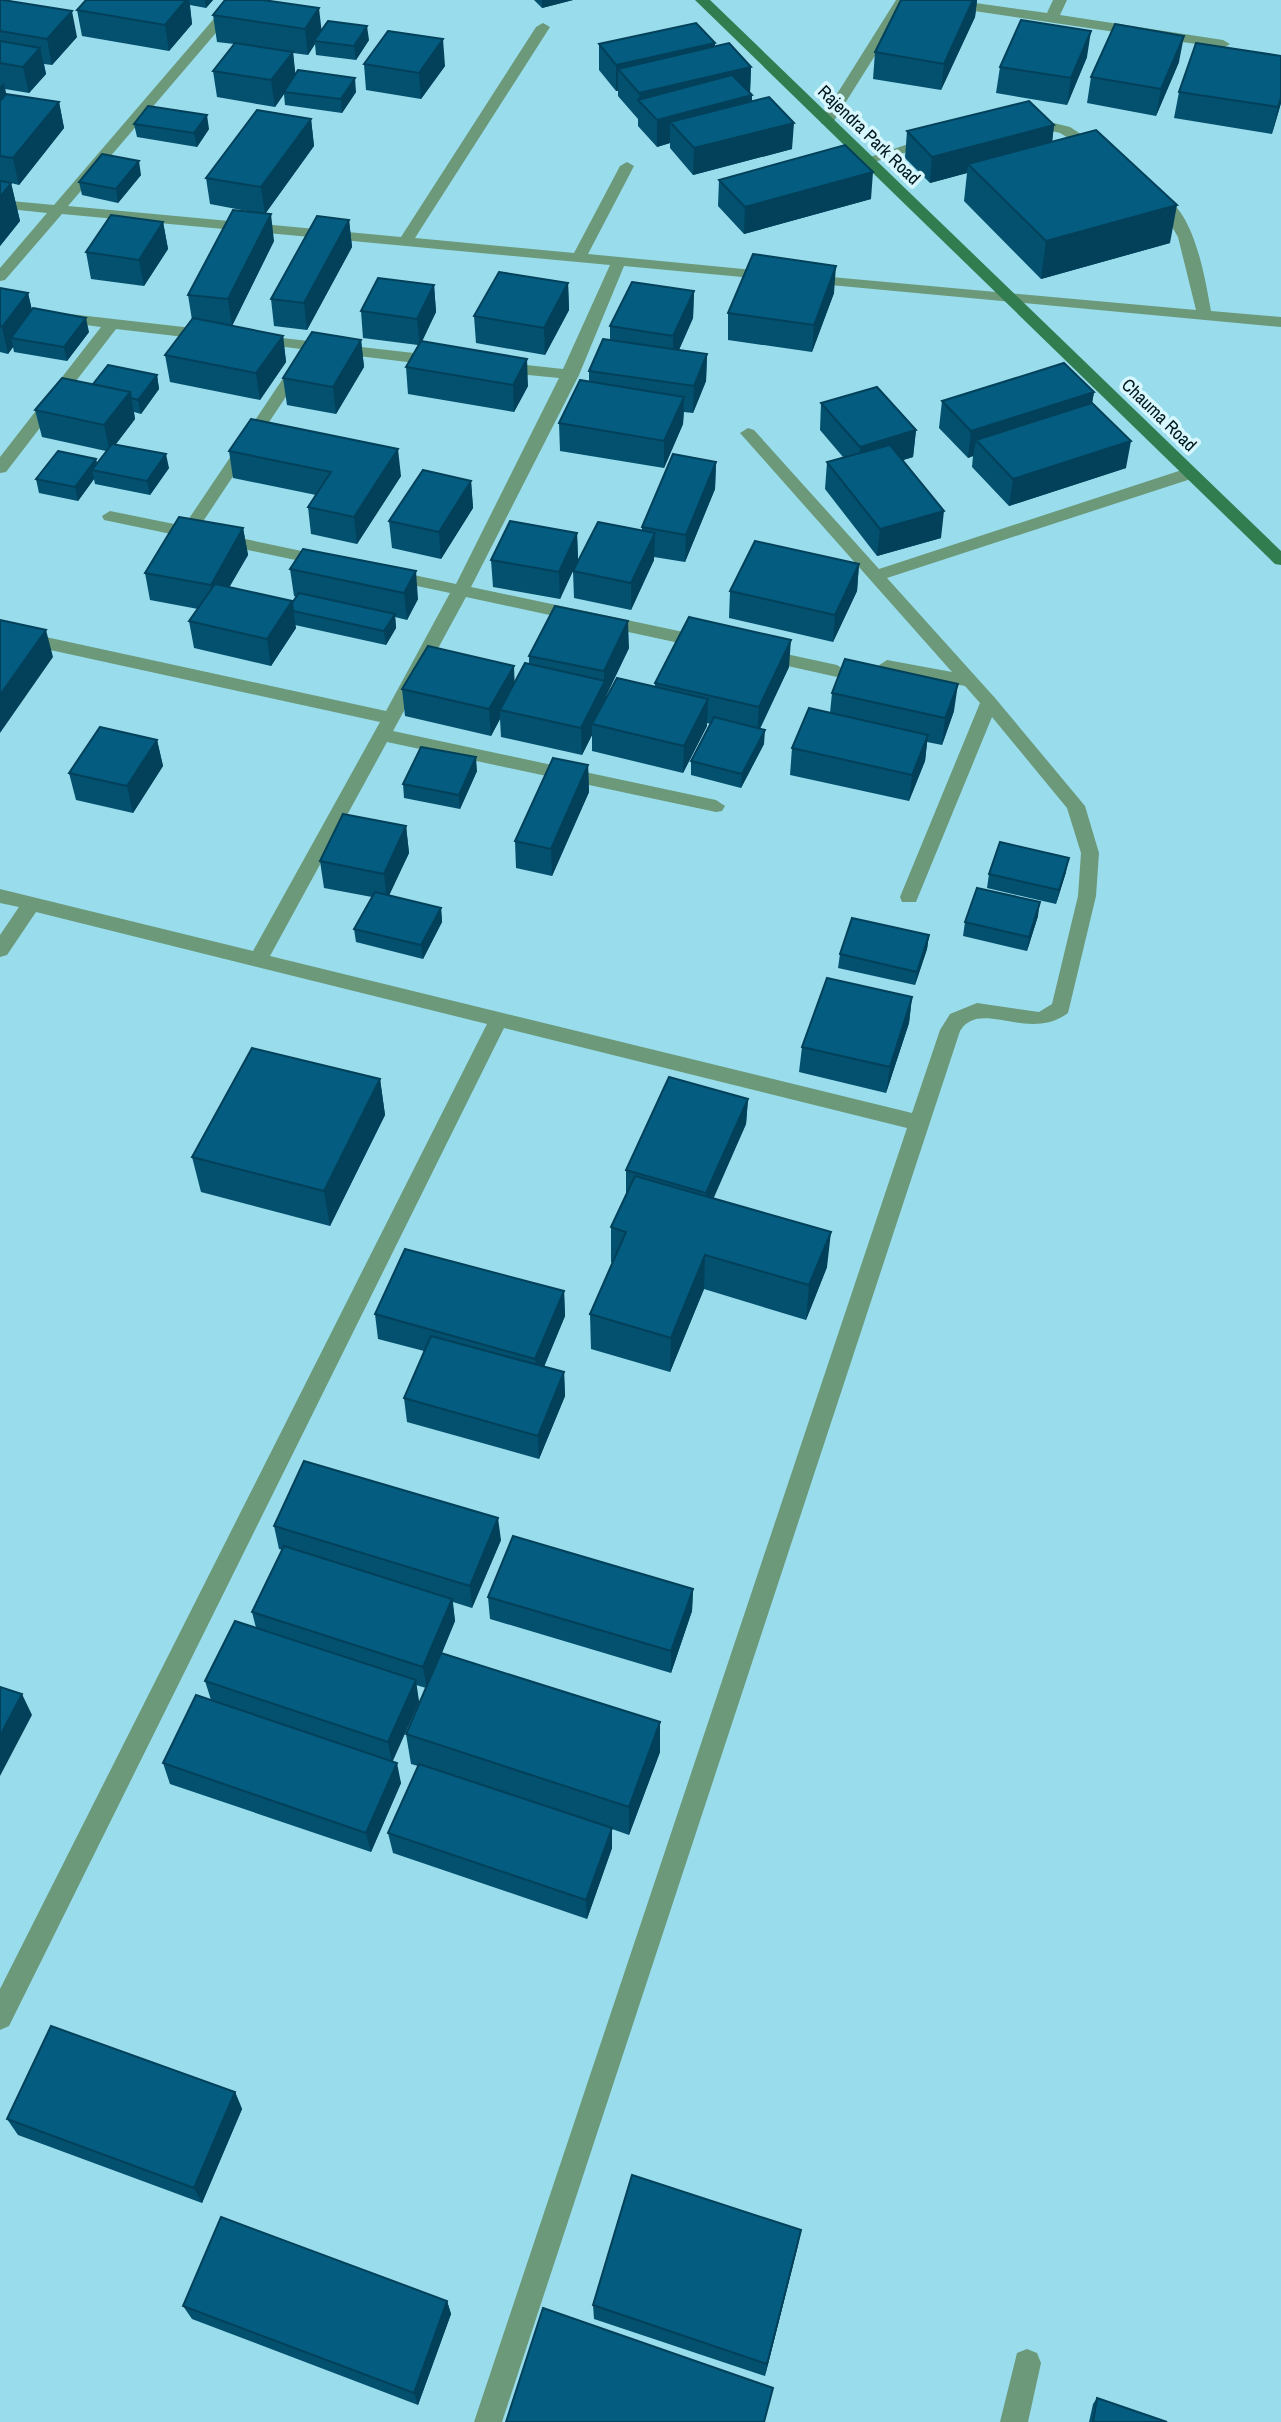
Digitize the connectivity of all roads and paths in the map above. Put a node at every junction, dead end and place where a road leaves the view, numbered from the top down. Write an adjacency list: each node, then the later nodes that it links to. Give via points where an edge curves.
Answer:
1 (237, 0): 17 (street)
2 (702, 0): 9 (street, Rajendra Park Road)
3 (903, 0): 9 (street)
4 (927, 0): 6 (street)
5 (1060, 0): 6 (street)
6 (1052, 18): 8 (street)
7 (542, 27): 18 (street)
8 (1223, 44)
9 (827, 121): 12 (street, Rajendra Park Road)
10 (1006, 121): 13 (street, via 1053,124 1086,139)
11 (948, 135): 12 (street)
12 (868, 160): 22 (street, Rajendra Park Road)
13 (1116, 164)
14 (627, 166): 19 (street)
15 (1147, 190): 23 (street, via 1167,207 1191,242)
16 (0, 204): 17 (street)
17 (58, 209): 18 (street); 21 (street)
18 (406, 241): 19 (street)
19 (579, 257): 20 (street)
20 (619, 261): 22 (street); 30 (street)
21 (0, 277)
22 (1010, 298): 23 (street); 33 (street, Chauma Road)
23 (1204, 315): 25 (street)
24 (42, 316): 26 (street)
25 (1281, 322)
26 (111, 324): 27 (street); 32 (street)
27 (312, 347): 28 (street); 35 (street)
28 (462, 363)
29 (489, 366): 30 (street)
30 (571, 375): 40 (street)
31 (748, 433): 39 (street)
32 (0, 468)
33 (1191, 473): 36 (street, Chauma Road); 39 (street)
34 (110, 516): 35 (street)
35 (188, 533): 37 (street)
36 (1281, 560)
37 (337, 564)
38 (378, 572): 40 (street)
39 (877, 575): 44 (street)
40 (460, 589): 43 (street); 46 (street)
41 (0, 633): 46 (street)
42 (887, 666): 44 (street)
43 (837, 671)
44 (969, 681): 45 (street)
45 (989, 702): 49 (street); 54 (street, via 1076,806 1090,853 1087,896 1061,1008 1039,1018 981,1010 961,1014 950,1030)
46 (385, 727): 47 (street); 52 (street)
47 (716, 806)
48 (0, 896): 50 (street)
49 (909, 897)
50 (31, 904): 51 (street); 52 (street)
51 (0, 950)
52 (258, 960): 53 (street)
53 (499, 1019): 54 (street); 55 (street)
54 (919, 1123): 57 (street)
55 (0, 2017)
56 (1027, 2363): 58 (street)
57 (488, 2422)
58 (1014, 2422)

